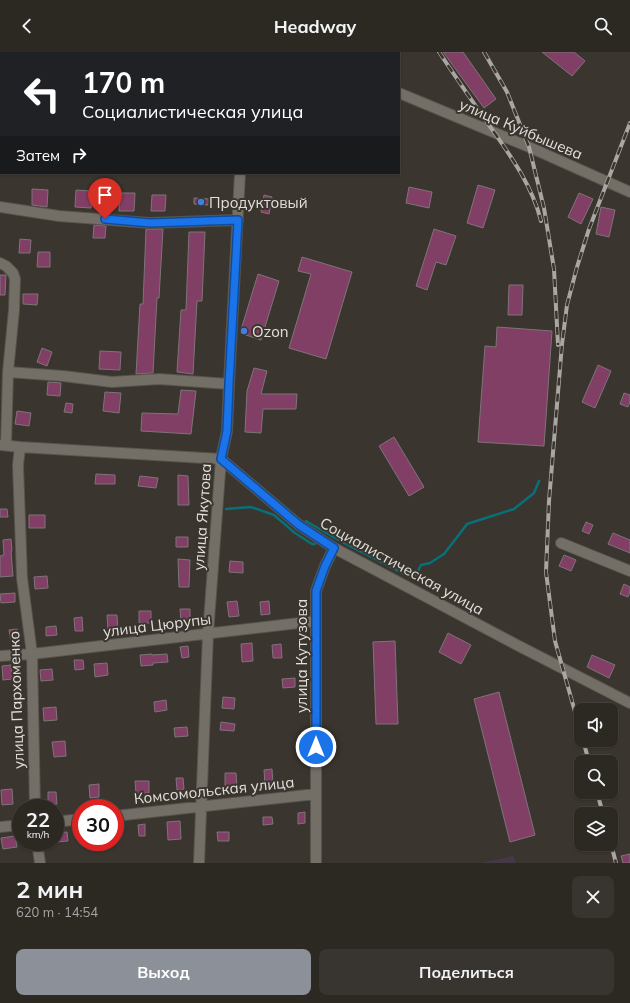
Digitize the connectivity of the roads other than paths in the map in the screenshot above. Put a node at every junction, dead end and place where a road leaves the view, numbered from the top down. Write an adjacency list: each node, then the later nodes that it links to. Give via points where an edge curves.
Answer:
1 (400, 93): 3 (street, улица Куйбышева)
2 (240, 174): 5 (street, улица Якутова)
3 (630, 192)
4 (0, 207): 5 (street, via 60,216 150,223)
5 (238, 220): 8 (street, улица Якутова)
6 (0, 263): 7 (street, via 13,273 15,279)
7 (8, 372): 8 (street, via 112,382 160,379); 9 (street)
8 (229, 384): 11 (street, улица Якутова, via 227,431)
9 (3, 445): 10 (street)
10 (20, 447): 11 (street); 17 (street, улица Пархоменко, via 18,465 22,578)
11 (221, 459): 13 (street, Социалистическая улица, via 299,525); 16 (street, улица Якутова)
12 (561, 543): 14 (street)
13 (334, 548): 15 (street, улица Кутузова, via 316,591); 19 (street, Социалистическая улица)
14 (630, 571)
15 (316, 621): 16 (street, улица Цюрупы); 20 (street, улица Кутузова)
16 (208, 634): 17 (street, улица Цюрупы); 22 (street, улица Якутова)
17 (32, 654): 18 (street, улица Цюрупы); 21 (street, улица Пархоменко)
18 (0, 656)
19 (630, 703)
20 (316, 794): 22 (street, Комсомольская улица); 29 (street, улица Кутузова)
21 (35, 799)
22 (202, 806): 23 (street, Комсомольская улица); 28 (street, улица Якутова)
23 (124, 815)
24 (12, 826): 25 (street)
25 (0, 827)
26 (38, 851): 27 (street)
27 (40, 863)
28 (198, 863)
29 (316, 863)

